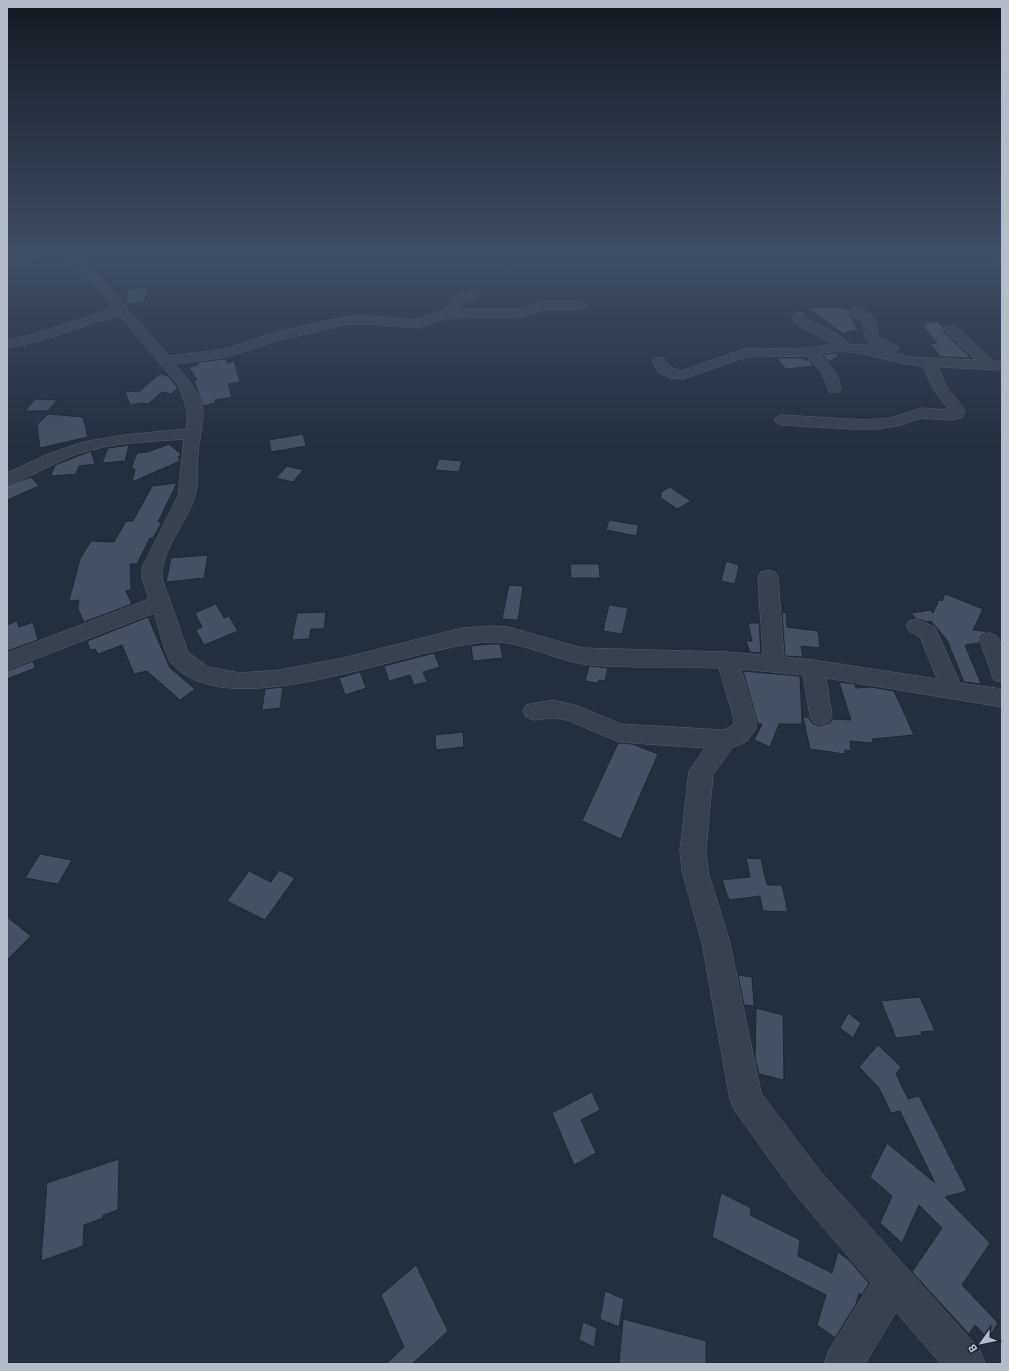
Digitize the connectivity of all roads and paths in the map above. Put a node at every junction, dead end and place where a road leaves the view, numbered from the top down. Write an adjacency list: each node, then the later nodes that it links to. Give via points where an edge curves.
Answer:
1 (97, 318): 7 (street, via 42,336)
2 (128, 318): 10 (street)
3 (432, 318): 10 (street, via 412,324 348,320 275,337 228,353)
4 (799, 318): 8 (street)
5 (866, 318): 12 (street, via 871,323 871,339)
6 (951, 329): 14 (street)
7 (7, 344)
8 (847, 348): 9 (street, via 828,348); 12 (street, via 876,351)
9 (813, 352): 11 (street, via 744,353 683,375 675,375 664,370); 15 (street, via 814,358 830,374)
10 (165, 361): 17 (street, via 185,384 192,399 196,415)
11 (659, 361)
12 (910, 361): 13 (street)
13 (929, 363): 14 (street); 16 (street, via 940,389 957,410 957,415 923,413 893,423 867,424)
14 (996, 366)
15 (834, 389)
16 (782, 420)
17 (193, 433): 18 (street, via 111,442 82,448 45,460); 20 (street, via 186,496 152,568 152,578)
18 (7, 479)
19 (768, 577): 25 (street)
20 (160, 603): 23 (street, via 179,657 202,674 240,681 280,678 343,666 462,636 491,634 508,635 582,656); 24 (street)
21 (916, 626): 28 (street, via 928,632)
22 (990, 641): 27 (street)
23 (727, 660): 25 (street); 32 (street, via 745,720 744,729 738,735)
24 (7, 662)
25 (774, 664): 26 (street)
26 (814, 668): 28 (street); 31 (street)
27 (1002, 674)
28 (952, 690): 29 (street)
29 (1002, 698)
30 (534, 711): 32 (street, via 553,709 570,712 619,733)
31 (821, 716)
32 (725, 740): 33 (street, via 701,771 693,850 695,871 716,943 746,1100 807,1182)
33 (892, 1281): 34 (street); 35 (street)
34 (843, 1364)
35 (966, 1364)

